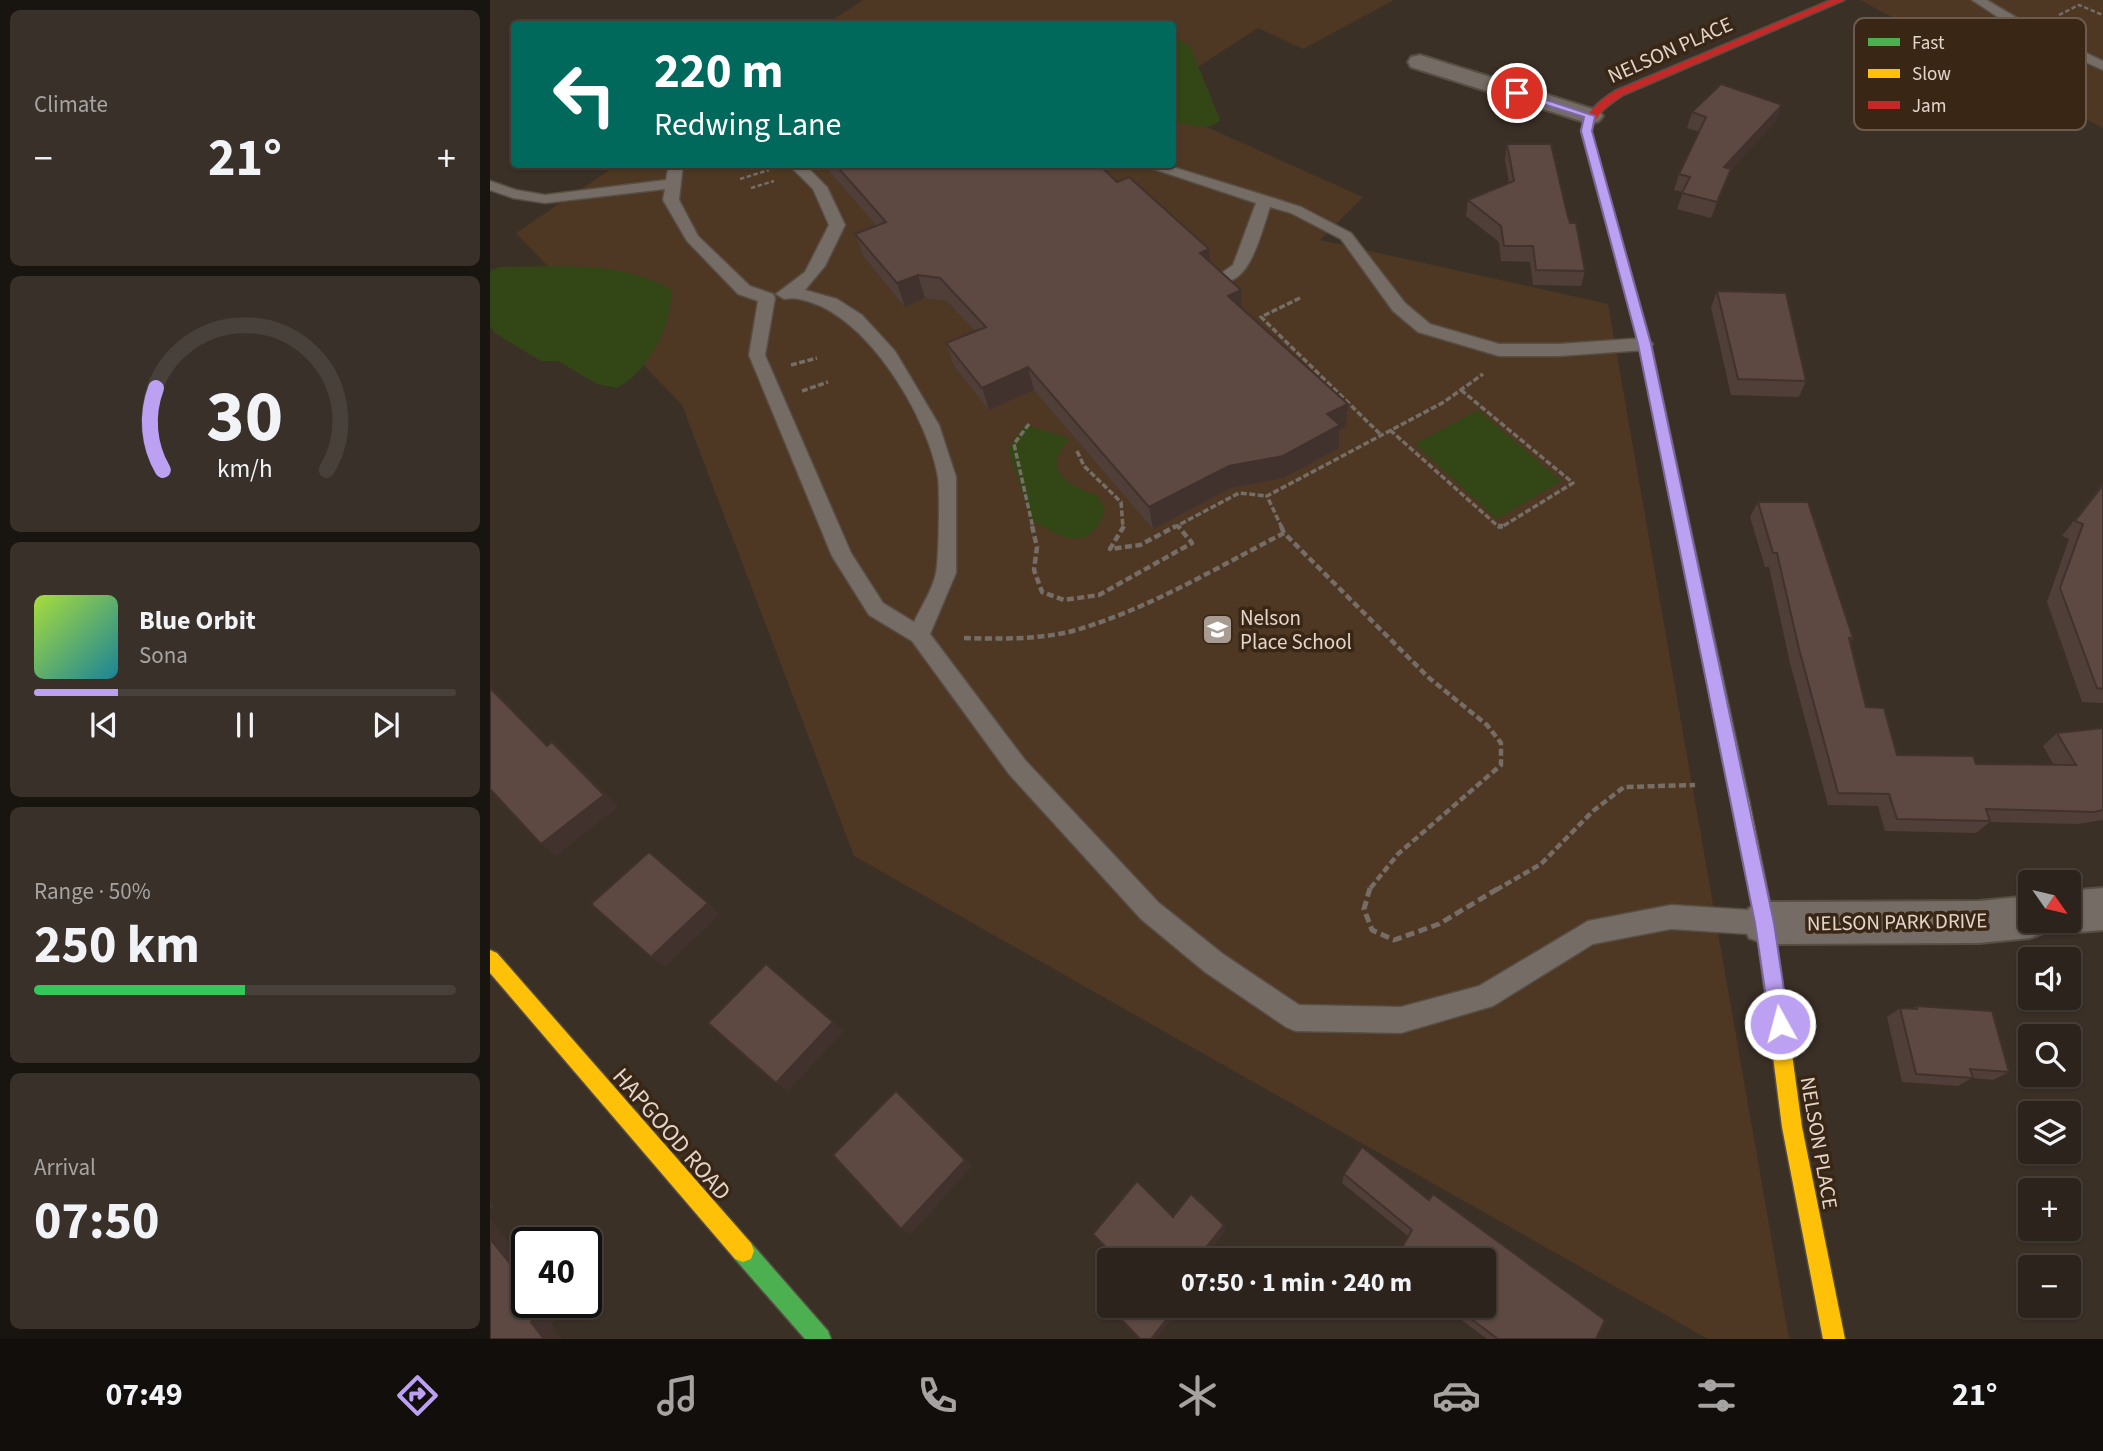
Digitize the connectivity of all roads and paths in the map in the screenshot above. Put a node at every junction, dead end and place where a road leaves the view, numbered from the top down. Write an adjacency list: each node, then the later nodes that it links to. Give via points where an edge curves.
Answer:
1 (1839, 0): 9 (street, NELSON PLACE, via 1643,81 1607,100)
2 (1978, 0): 4 (lane)
3 (2103, 15): 5 (path, via 2079,5)
4 (2008, 18)
5 (2054, 18)
6 (2086, 58): 8 (lane)
7 (1420, 62): 9 (street)
8 (2103, 66)
9 (1590, 116): 23 (street, NELSON PLACE, via 1586,131)
10 (775, 168): 14 (path)
11 (799, 168): 20 (lane, via 820,187 837,225 821,261)
12 (1159, 168): 18 (lane)
13 (675, 174): 16 (lane, via 545,199); 21 (lane, via 671,200 692,238 744,290)
14 (740, 179)
15 (778, 179): 17 (path)
16 (490, 185)
17 (751, 188)
18 (1265, 200): 19 (lane, via 1240,268); 24 (lane, via 1296,209 1346,236 1399,307 1424,328)
19 (1224, 277)
20 (795, 292): 21 (lane); 33 (lane, via 831,303 856,319 889,355 930,425 947,477 946,573)
21 (767, 298): 33 (lane, via 757,355 842,556 876,609)
22 (1300, 298): 28 (path, via 1261,317)
23 (1645, 344): 24 (lane); 39 (street, NELSON PLACE)
24 (1499, 350): 25 (path, via 1482,375)
25 (1461, 390): 27 (path); 27 (path, via 1573,483 1500,528)
26 (1029, 424): 31 (path, via 1014,443 1037,547 1034,570 1042,592 1064,600 1099,595 1192,542)
27 (1390, 430): 28 (path)
28 (1381, 435): 30 (path)
29 (1077, 451): 31 (path, via 1084,467 1121,502 1125,524 1110,549 1140,545)
30 (1267, 496): 31 (path, via 1239,493); 32 (path)
31 (1177, 525)
32 (1284, 533): 34 (path, via 1144,604 1084,628 1015,639); 35 (path, via 1501,743 1501,765 1482,786 1398,851 1371,886 1364,908 1372,930 1395,940 1439,924 1541,864 1624,787)
33 (919, 635): 39 (lane, via 1017,767 1150,911 1214,963 1295,1018 1401,1020 1484,997 1588,933 1611,928 1671,916)
34 (964, 638)
35 (1708, 785)
36 (2103, 909): 37 (street)
37 (2081, 911)
38 (2018, 917): 39 (street, NELSON PARK DRIVE, via 1979,922)
39 (1765, 923): 42 (street, NELSON PLACE, via 1792,1127)
40 (490, 959): 41 (street, HAPGOOD ROAD)
41 (820, 1339)
42 (1834, 1339)

